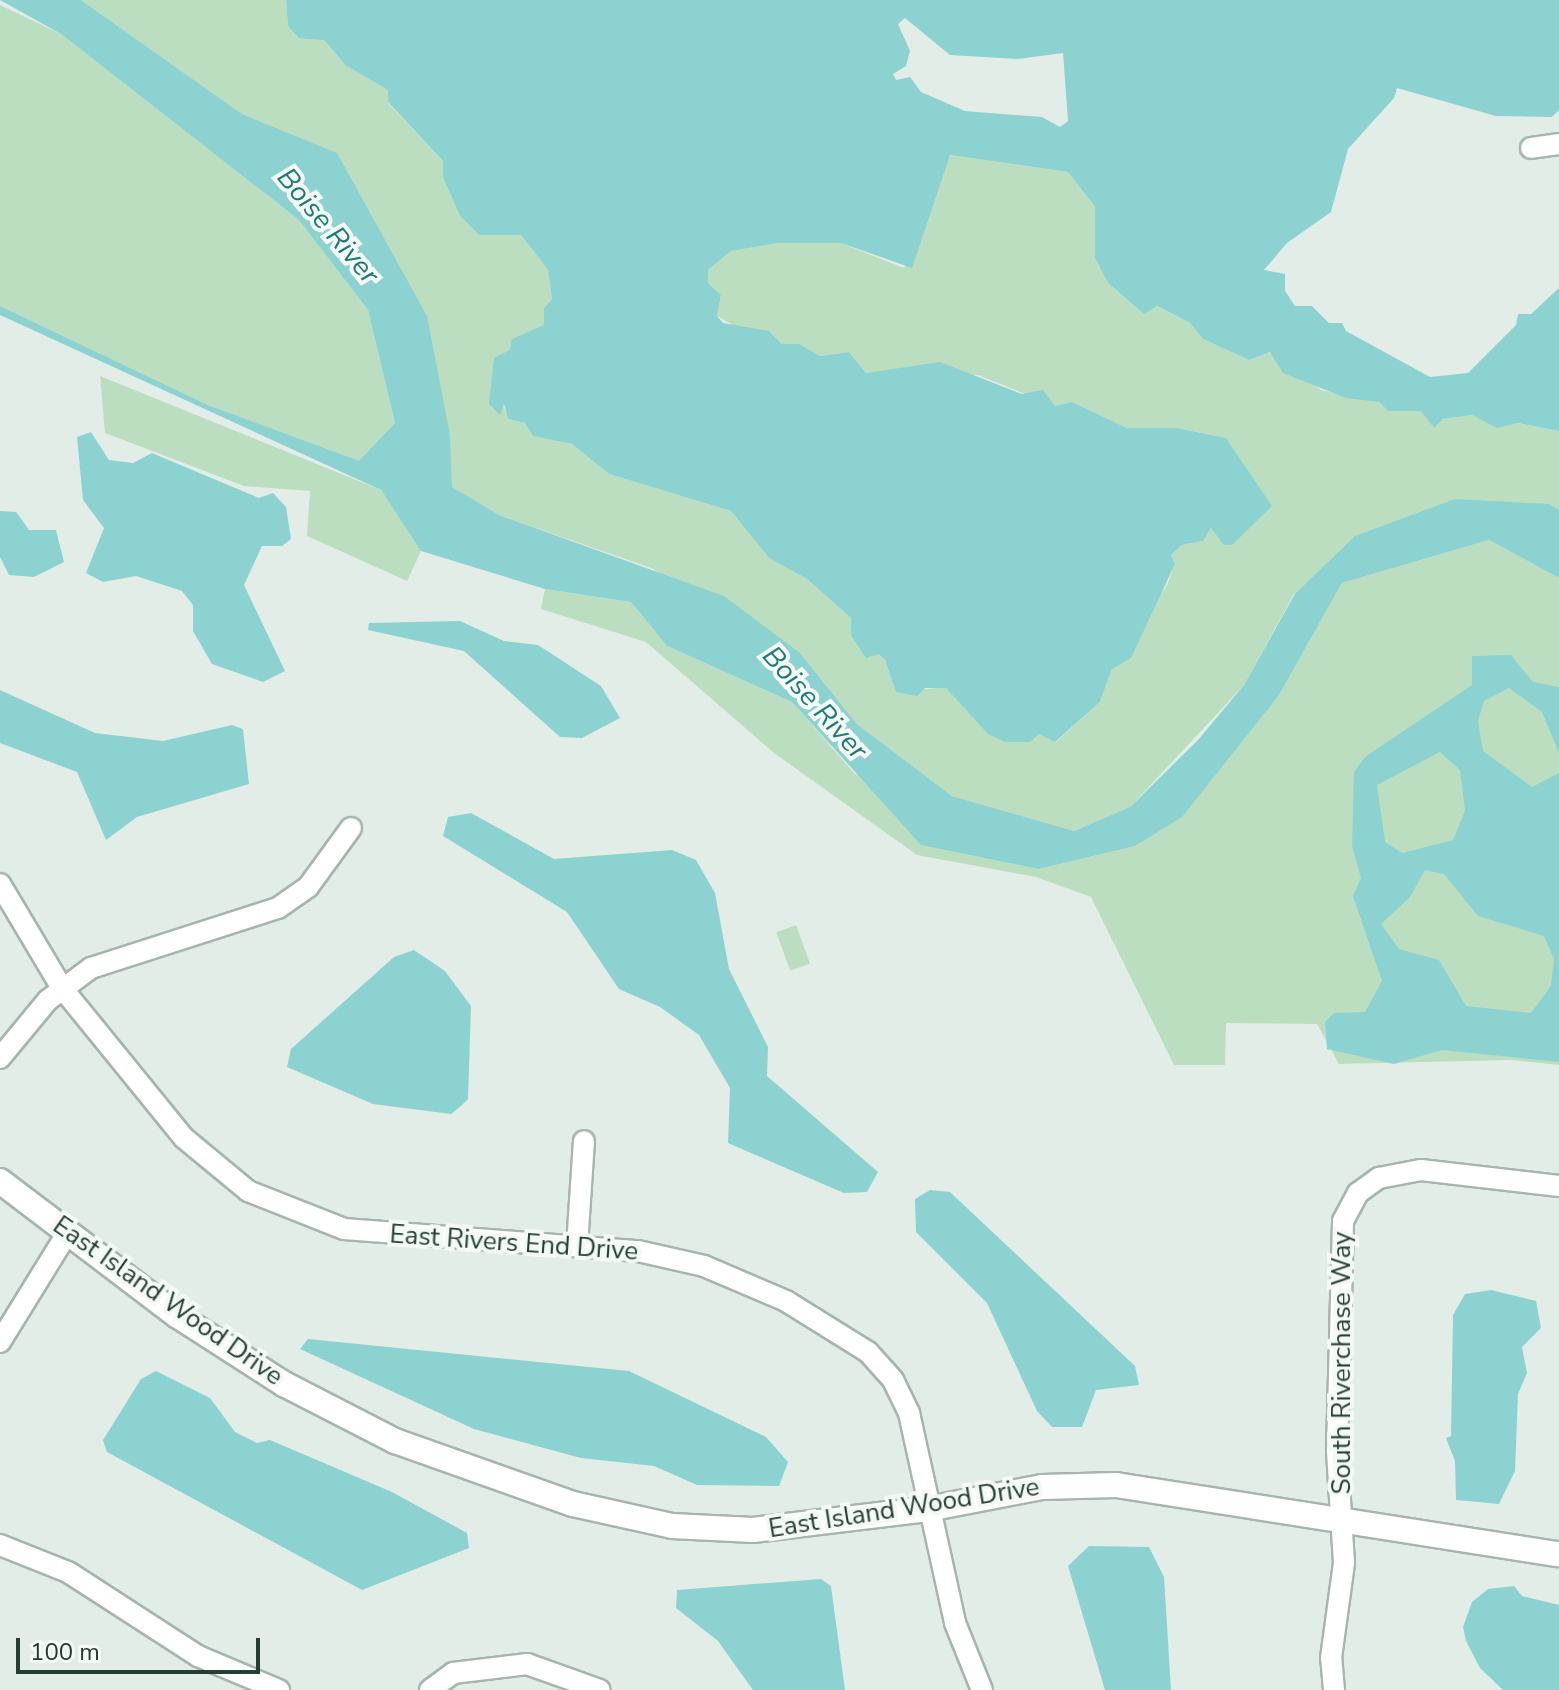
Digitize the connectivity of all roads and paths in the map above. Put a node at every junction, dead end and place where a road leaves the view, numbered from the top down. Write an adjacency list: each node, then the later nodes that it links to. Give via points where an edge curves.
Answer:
1 (1559, 144): 2 (street)
2 (1531, 148)
3 (351, 828): 5 (street, via 308,887 278,908 125,952)
4 (0, 884): 5 (street, East Rivers End Drive)
5 (62, 988): 6 (street); 11 (street, East Rivers End Drive, via 199,1153 284,1210 385,1234)
6 (0, 1058)
7 (584, 1141): 11 (street)
8 (0, 1181): 10 (street, East Island Wood Drive)
9 (1559, 1186): 14 (street, South Riverchase Way, via 1421,1170 1379,1178 1349,1208 1338,1239 1337,1451)
10 (68, 1232): 12 (street); 13 (street, East Island Wood Drive, via 284,1384 395,1441 513,1486 645,1521 726,1530)
11 (577, 1246): 13 (street, East Rivers End Drive, via 649,1253 718,1271 786,1301 868,1352 893,1380 909,1413)
12 (0, 1342)
13 (928, 1509): 14 (street, East Island Wood Drive, via 1005,1491 1101,1484); 20 (street, East Rivers End Drive, via 955,1623)
14 (1343, 1520): 16 (street, East Island Wood Drive); 21 (street, South Riverchase Way)
15 (0, 1545): 17 (street, via 68,1572 198,1656)
16 (1559, 1554)
17 (279, 1690)
18 (430, 1690): 19 (street, via 453,1673 527,1664)
19 (600, 1690)
20 (982, 1690)
21 (1334, 1690)

